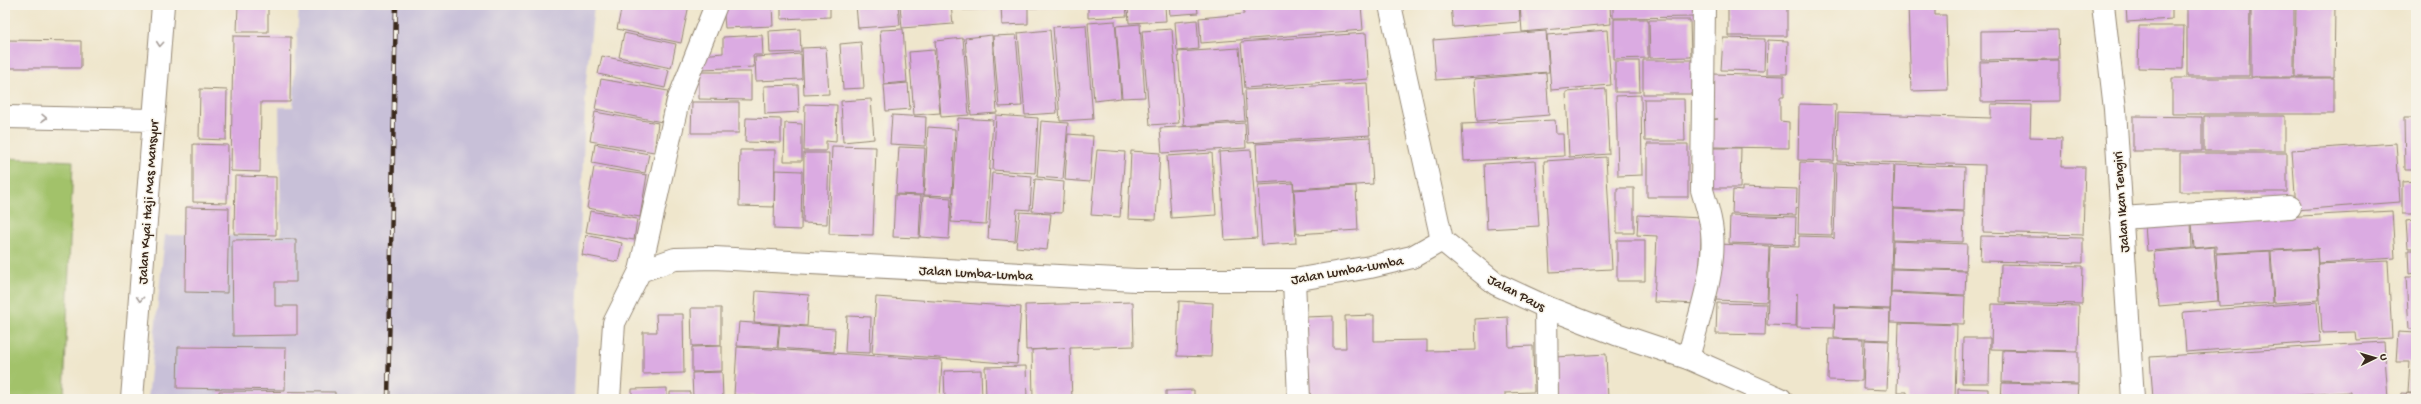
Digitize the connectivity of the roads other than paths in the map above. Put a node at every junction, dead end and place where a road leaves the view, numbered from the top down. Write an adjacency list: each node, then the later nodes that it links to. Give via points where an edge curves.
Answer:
1 (163, 5): 7 (street, Jalan Kyai Haji Mas Mansyur, one-way to 7)
2 (716, 5): 11 (street, via 678,101)
3 (1390, 5): 10 (street)
4 (1704, 5): 14 (street, via 1702,190 1712,233 1711,257)
5 (2103, 5): 9 (street, Jalan Ikan Tengiri, via 2115,109)
6 (5, 117): 7 (street, one-way to 7)
7 (153, 120): 15 (street, Jalan Kyai Haji Mas Mansyur, one-way to 15)
8 (2290, 207): 9 (street)
9 (2122, 218): 20 (street, Jalan Ikan Tengiri)
10 (1442, 240): 12 (street, Jalan Lumba-Lumba, via 1412,257 1370,268); 13 (street, Jalan Paus, via 1496,284)
11 (640, 271): 12 (street, Jalan Lumba-Lumba, via 675,259 714,258 1136,280); 16 (street, via 614,323)
12 (1294, 280): 17 (street)
13 (1546, 308): 14 (street, Jalan Paus); 18 (street)
14 (1688, 358): 19 (street, Jalan Paus)
15 (132, 399)
16 (609, 399)
17 (1299, 399)
18 (1547, 399)
19 (1781, 399)
20 (2133, 399)

